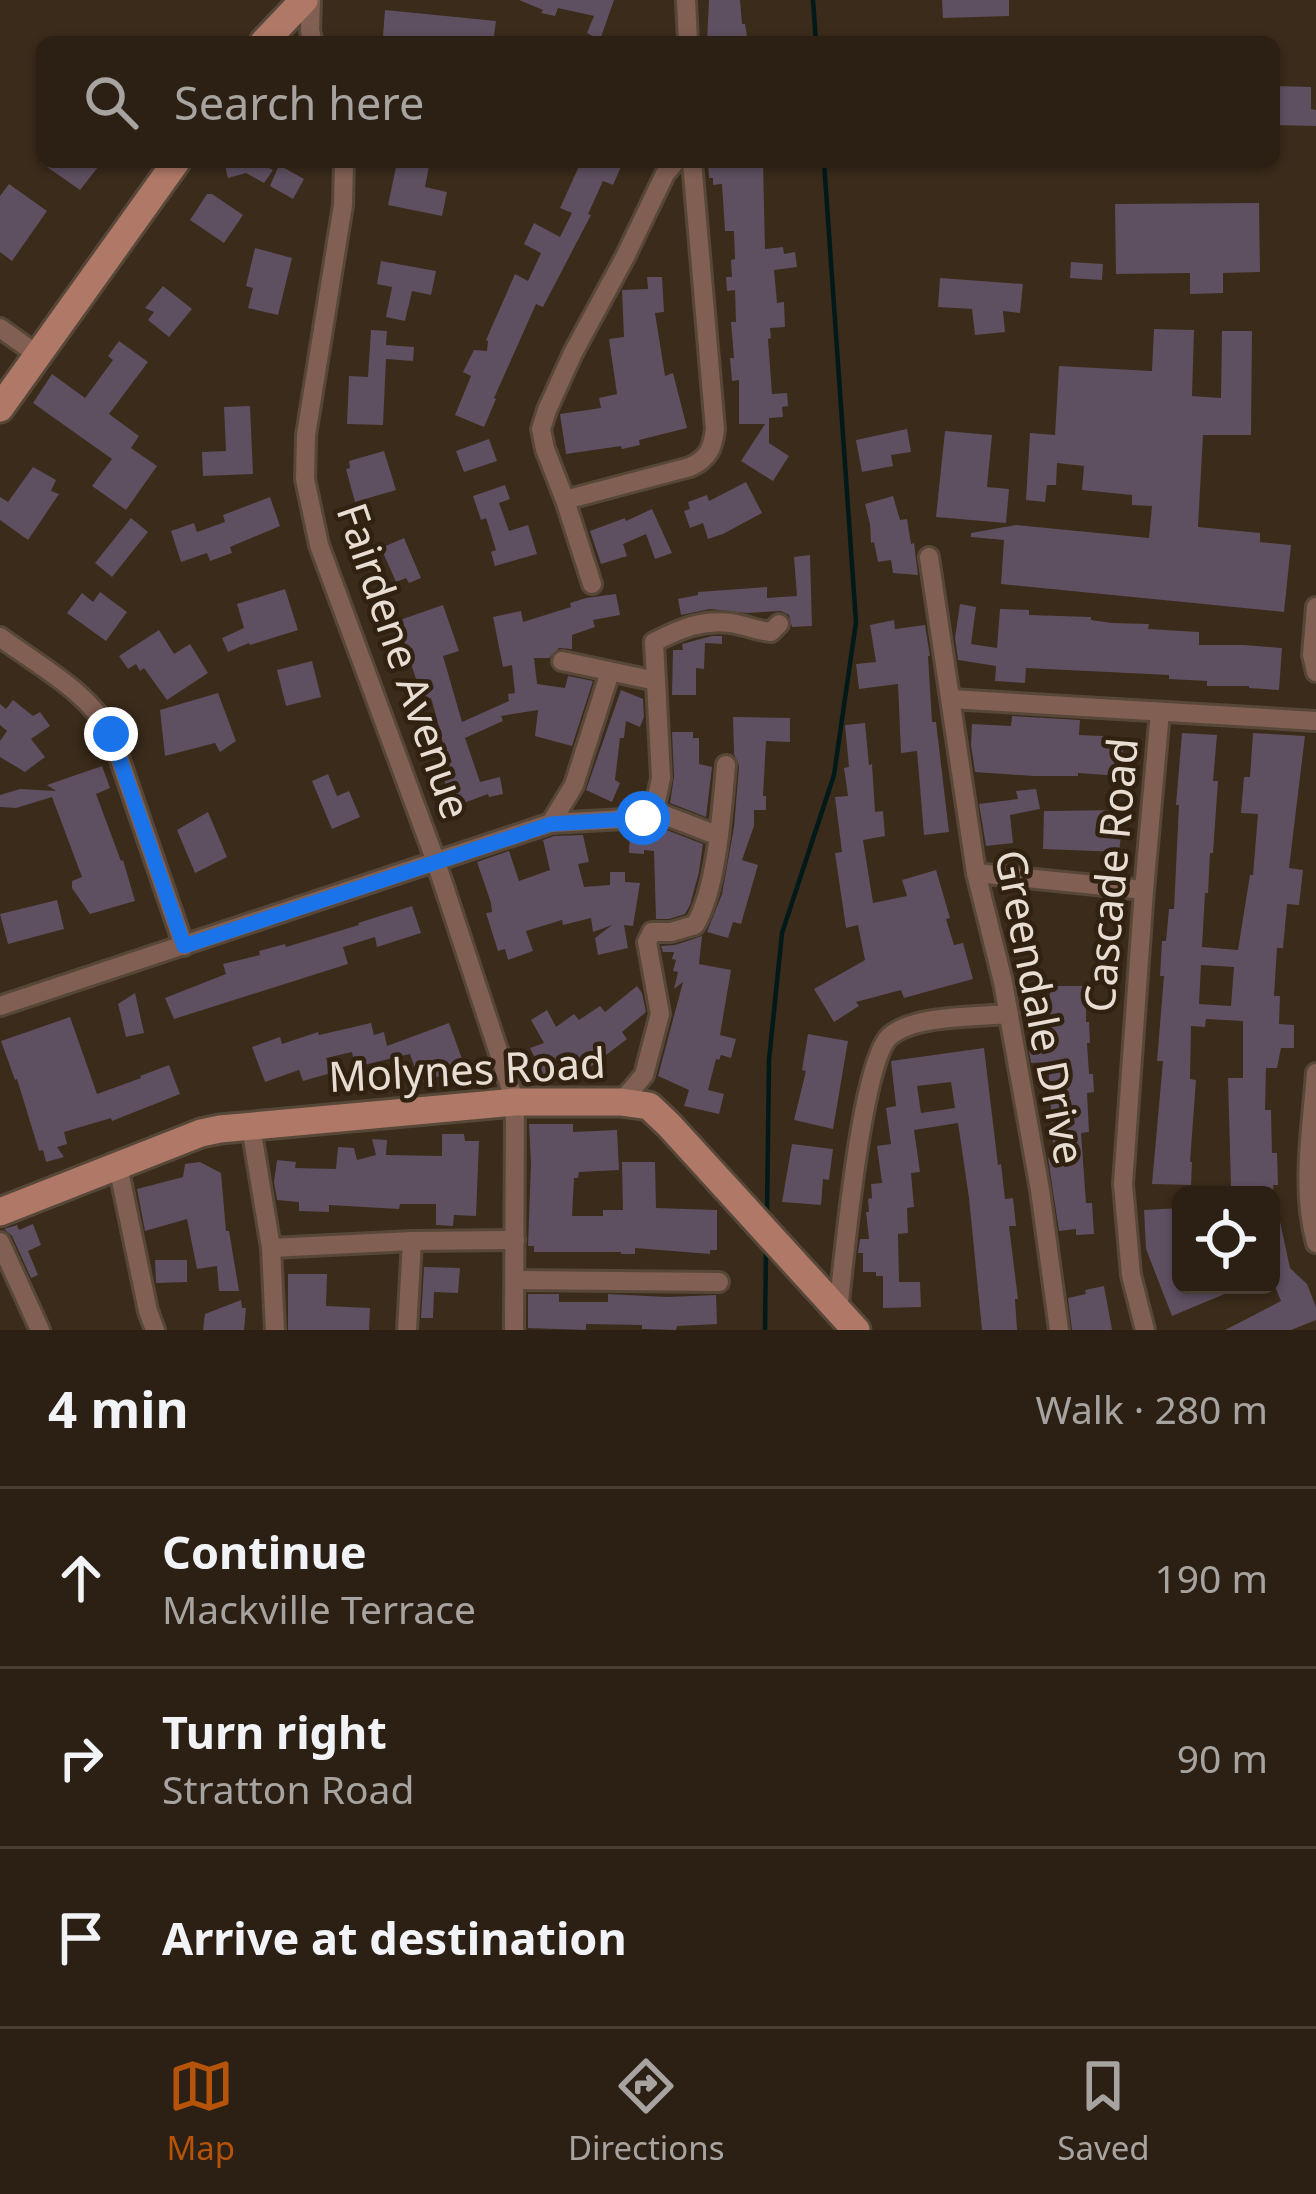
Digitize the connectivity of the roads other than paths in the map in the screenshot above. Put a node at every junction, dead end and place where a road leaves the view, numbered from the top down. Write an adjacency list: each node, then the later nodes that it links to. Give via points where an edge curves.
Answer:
1 (308, 0): 3 (main road); 4 (street)
2 (686, 0): 5 (street)
3 (271, 34)
4 (312, 36)
5 (688, 36)
6 (172, 168): 11 (main road)
7 (344, 168): 30 (street, Fairdene Avenue, via 305,479 319,545)
8 (670, 168): 13 (street, via 547,410 545,449)
9 (693, 168): 13 (street, via 715,429 710,452 690,467)
10 (0, 328): 11 (street)
11 (38, 355): 12 (main road)
12 (0, 408)
13 (565, 500): 15 (street)
14 (928, 557): 23 (street, Greendale Drive)
15 (592, 584)
16 (1316, 607): 21 (street)
17 (779, 624): 22 (street, via 771,632 734,623 681,627 654,642)
18 (0, 638): 33 (street, via 100,712)
19 (562, 661): 20 (street)
20 (610, 672): 22 (street); 28 (street, via 574,785)
21 (1316, 672)
22 (656, 681): 27 (street, via 661,778)
23 (950, 699): 24 (street); 31 (street, Greendale Drive)
24 (1160, 712): 25 (street); 32 (street, Cascade Road)
25 (1316, 721)
26 (726, 765): 29 (street)
27 (654, 811): 28 (street); 29 (street)
28 (551, 824): 30 (street)
29 (719, 836): 38 (street, via 695,925 652,932 647,942 660,1014 644,1075)
30 (436, 862): 33 (street); 37 (street, Fairdene Avenue)
31 (976, 873): 32 (street); 35 (street, Greendale Drive)
32 (1144, 890): 56 (street, Cascade Road, via 1123,1184)
33 (184, 946): 34 (street)
34 (0, 1006)
35 (1009, 1014): 49 (street, via 914,1023 881,1046 866,1096); 55 (street, Greendale Drive)
36 (1316, 1073): 45 (street, via 1308,1179)
37 (514, 1102): 38 (main road, Molynes Road); 39 (main road, Molynes Road); 42 (street, Fairdene Avenue)
38 (622, 1102): 49 (main road, Molynes Road, via 649,1106)
39 (251, 1127): 40 (main road, Molynes Road, via 201,1133); 46 (street)
40 (118, 1166): 41 (main road, Molynes Road); 51 (street)
41 (0, 1213)
42 (515, 1240): 43 (street); 47 (street, Fairdene Avenue)
43 (412, 1241): 46 (street); 53 (street)
44 (0, 1242): 50 (street)
45 (1316, 1243)
46 (271, 1248): 52 (street)
47 (515, 1280): 48 (street); 54 (street, Fairdene Avenue)
48 (718, 1282)
49 (847, 1320)
50 (40, 1330)
51 (155, 1330)
52 (275, 1330)
53 (406, 1330)
54 (514, 1330)
55 (1059, 1330)
56 (1145, 1330)

